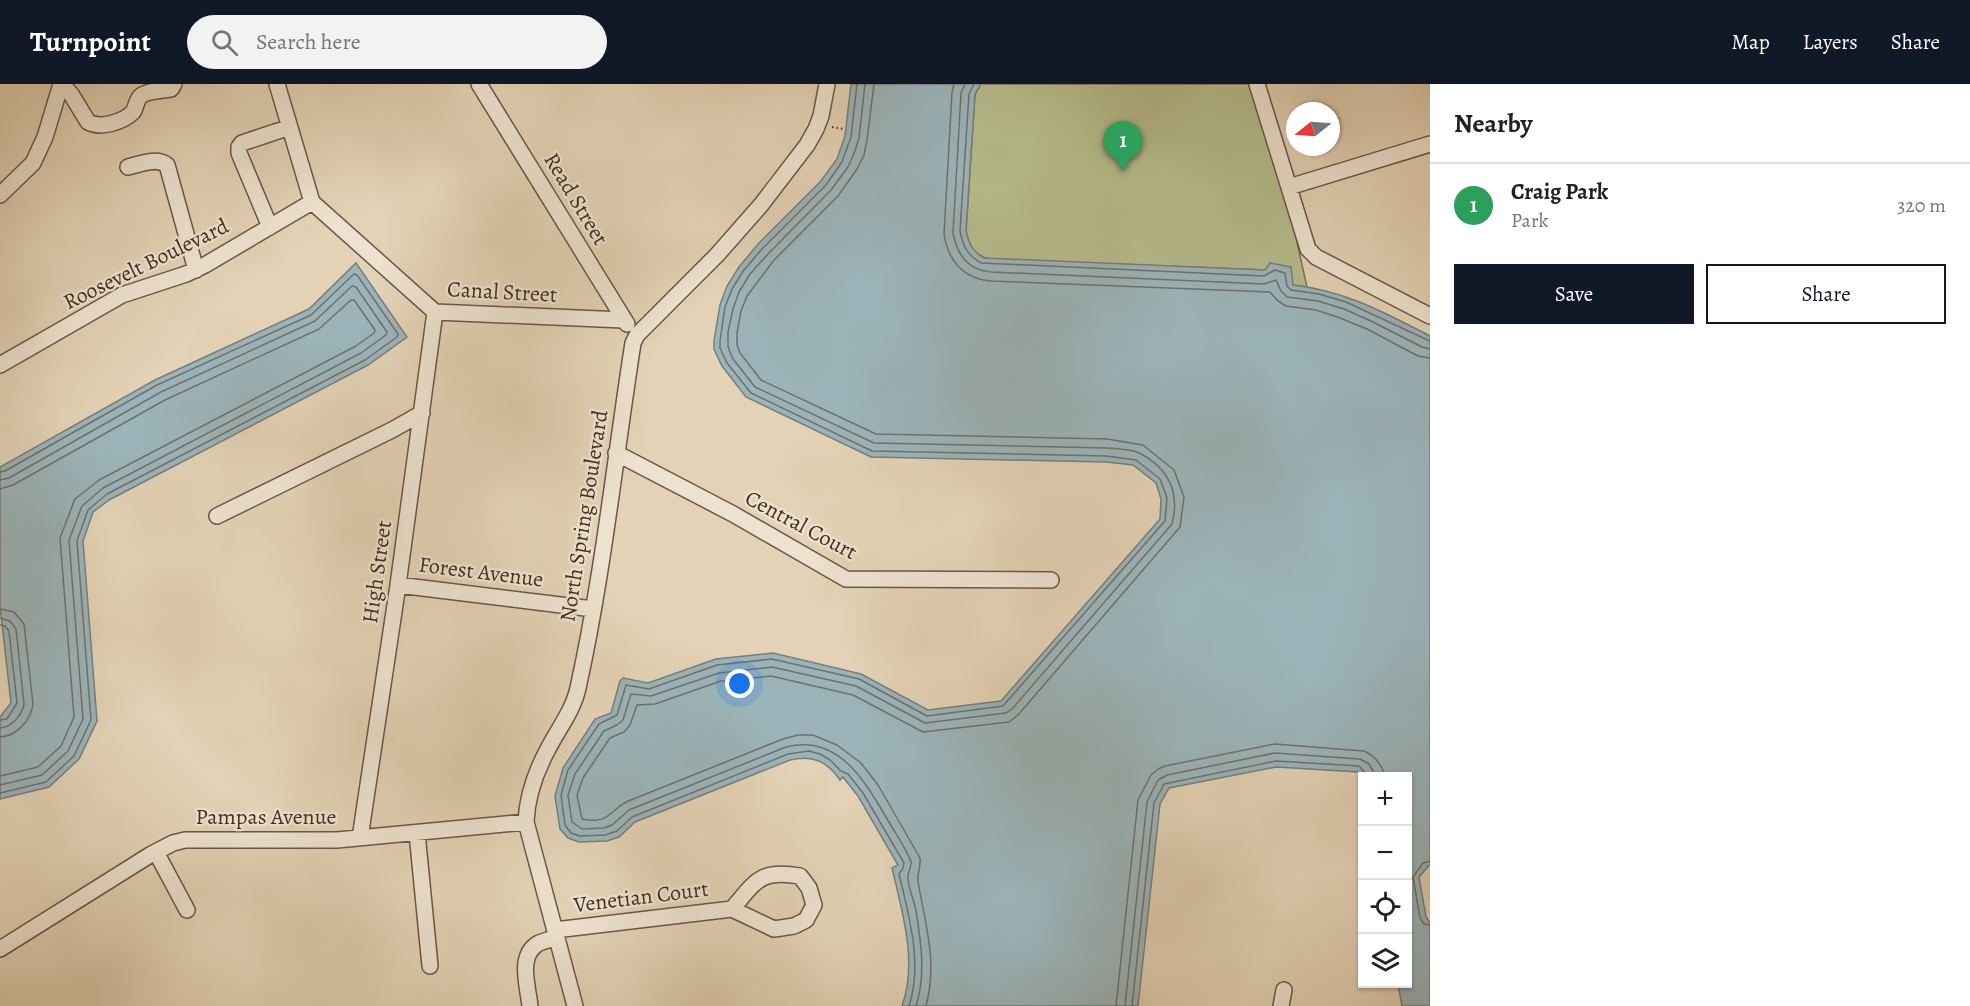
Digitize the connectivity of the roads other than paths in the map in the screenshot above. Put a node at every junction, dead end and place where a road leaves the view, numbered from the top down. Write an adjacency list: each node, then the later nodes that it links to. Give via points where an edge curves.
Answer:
1 (61, 84): 2 (street, via 88,122 107,126 130,115 144,94); 11 (street, via 33,163)
2 (174, 84)
3 (277, 84): 7 (street)
4 (479, 84): 17 (street, Read Street)
5 (827, 84): 18 (street, via 821,116 807,145 717,255)
6 (1257, 84): 10 (street)
7 (290, 127): 12 (street); 13 (street, via 242,142 239,147)
8 (1430, 144): 10 (street)
9 (129, 167): 14 (street, via 154,162 167,165)
10 (1289, 187): 16 (street, via 1308,249 1316,257)
11 (0, 195)
12 (312, 202): 13 (street, Roosevelt Boulevard); 15 (street, Canal Street)
13 (270, 227): 14 (street, Roosevelt Boulevard)
14 (196, 270): 19 (street, Roosevelt Boulevard, via 122,295)
15 (435, 312): 17 (street, Canal Street); 20 (street, High Street)
16 (1430, 316)
17 (623, 320): 18 (street, Read Street)
18 (637, 335): 21 (street, North Spring Boulevard)
19 (0, 365)
20 (422, 413): 22 (street); 24 (street, High Street)
21 (616, 453): 23 (street, Central Court, via 846,579); 25 (street, North Spring Boulevard)
22 (217, 516)
23 (1051, 580)
24 (399, 585): 25 (street, Forest Avenue); 28 (street, High Street)
25 (593, 609): 26 (street, North Spring Boulevard, via 577,691 532,784)
26 (526, 822): 27 (street, Pampas Avenue); 32 (street, North Spring Boulevard)
27 (417, 833): 28 (street, Pampas Avenue); 34 (street)
28 (360, 838): 29 (street, Pampas Avenue, via 185,840)
29 (156, 852): 30 (street); 33 (street, Pampas Avenue)
30 (187, 909)
31 (732, 909): 31 (street, Venetian Court, via 774,928 806,920 814,905 800,876 781,873 763,877); 32 (street, Venetian Court)
32 (556, 934): 36 (street, Venetian Court, via 529,951 525,962); 37 (street, North Spring Boulevard)
33 (0, 949)
34 (430, 966)
35 (1284, 990): 38 (street)
36 (530, 1006)
37 (575, 1006)
38 (1281, 1006)

